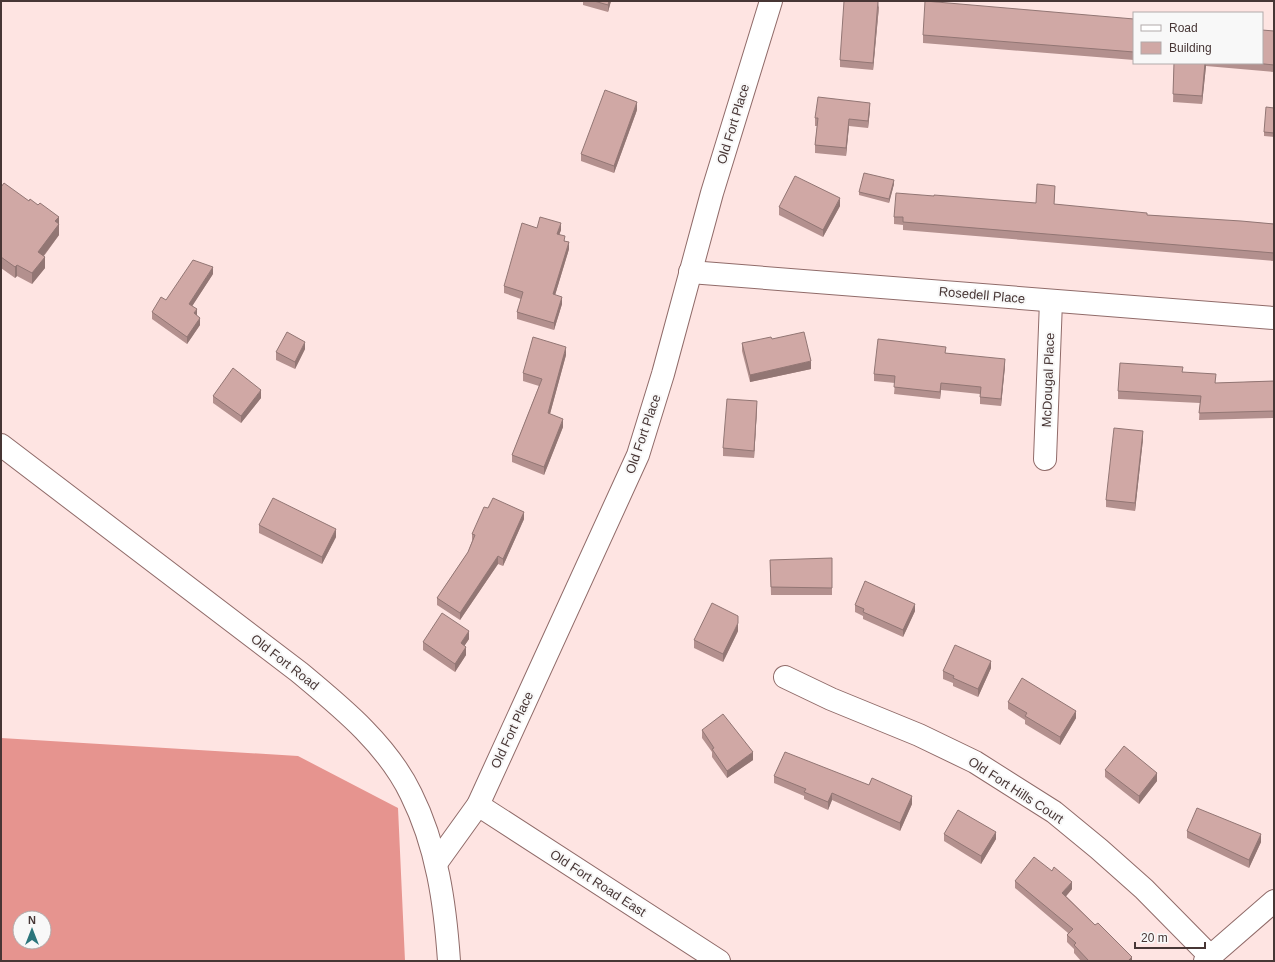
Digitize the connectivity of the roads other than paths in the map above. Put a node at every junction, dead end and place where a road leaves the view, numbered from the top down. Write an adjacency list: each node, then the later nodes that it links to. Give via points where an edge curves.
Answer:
1 (771, 1): 2 (street, Old Fort Place)
2 (690, 272): 3 (street, Rosedell Place); 8 (street, Old Fort Place, via 638,455)
3 (1051, 301): 4 (street, Rosedell Place); 6 (street, McDougal Place)
4 (1274, 318)
5 (1, 445): 9 (street, Old Fort Road, via 299,672 355,720 385,754 411,793)
6 (1045, 459)
7 (785, 677): 11 (street, Old Fort Hills Court, via 975,762 1054,812 1144,889)
8 (478, 805): 9 (street, Old Fort Place); 13 (street, Old Fort Road East)
9 (436, 862): 12 (street, Old Fort Road, via 445,914)
10 (1274, 901): 11 (street)
11 (1208, 959)
12 (449, 961)
13 (719, 961)

